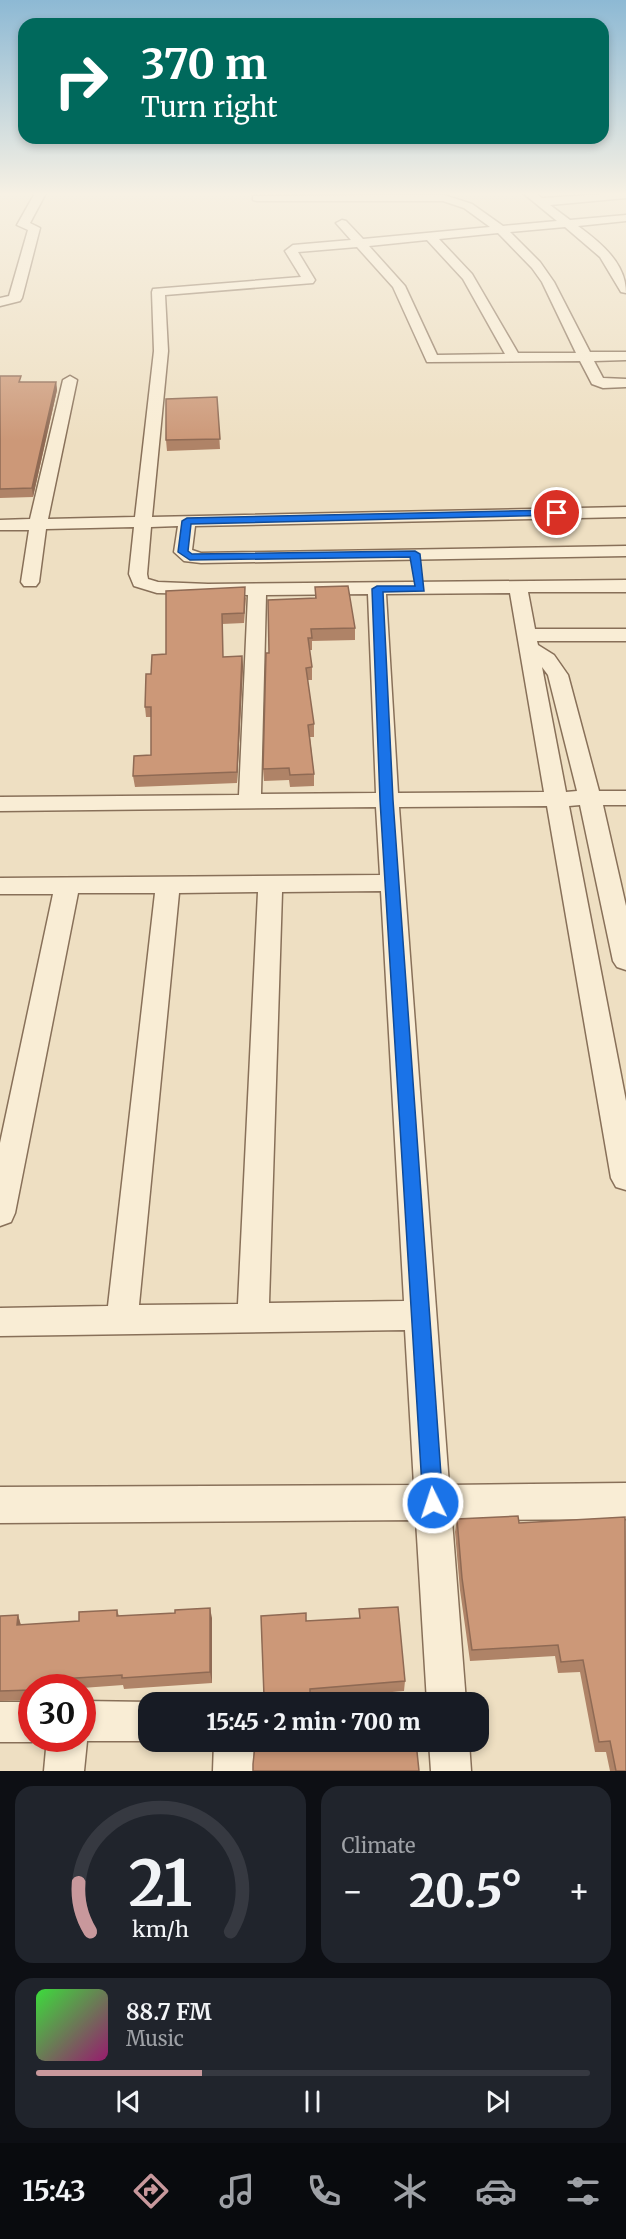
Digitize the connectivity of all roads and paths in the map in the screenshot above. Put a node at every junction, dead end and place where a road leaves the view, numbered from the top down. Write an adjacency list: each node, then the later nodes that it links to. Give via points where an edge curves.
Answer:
1 (21, 276): 8 (street, via 15,298)
2 (306, 276): 16 (street, via 309,280 158,292 161,351)
3 (390, 276): 11 (street, via 399,286 432,359)
4 (467, 276): 11 (street)
5 (542, 276): 10 (street)
6 (618, 276): 7 (street)
7 (626, 289)
8 (0, 302)
9 (626, 356): 10 (street)
10 (586, 357): 11 (street); 13 (street, via 600,383)
11 (514, 358)
12 (70, 380): 17 (street)
13 (626, 383)
14 (626, 512): 15 (street)
15 (187, 521): 16 (street); 20 (street, via 183,552 190,557)
16 (143, 522): 17 (street); 26 (street, via 140,582 157,587)
17 (38, 524): 18 (street); 21 (street)
18 (0, 525)
19 (626, 551): 20 (street)
20 (415, 554): 25 (street)
21 (30, 582)
22 (626, 586): 23 (street)
23 (518, 588): 25 (street); 28 (street)
24 (377, 589): 25 (street); 26 (street); 32 (street)
25 (420, 589)
26 (256, 590): 33 (street)
27 (626, 635): 28 (street)
28 (529, 642): 29 (street); 30 (street, via 548,659 558,675)
29 (558, 798): 30 (street); 32 (street); 41 (street)
30 (589, 798): 31 (street); 40 (street)
31 (626, 798)
32 (387, 800): 33 (street); 35 (street)
33 (250, 801): 34 (street)
34 (0, 804)
35 (392, 883): 36 (street); 43 (street)
36 (270, 884): 37 (street); 44 (street)
37 (168, 885): 39 (street); 45 (street)
38 (0, 886): 39 (street)
39 (67, 886): 42 (street)
40 (626, 961)
41 (626, 1178)
42 (0, 1213)
43 (421, 1315): 44 (street); 48 (street)
44 (253, 1318): 45 (street)
45 (122, 1320): 46 (street)
46 (0, 1322)
47 (626, 1502): 48 (street)
48 (433, 1503): 49 (street); 50 (street)
49 (0, 1505)
50 (445, 1692)
51 (96, 1721): 52 (street)
52 (138, 1721)
53 (0, 1722): 54 (street)
54 (18, 1722)
55 (66, 1752): 58 (street)
56 (234, 1752): 59 (street)
57 (450, 1752): 60 (street)
58 (64, 1771)
59 (233, 1771)
60 (451, 1771)

